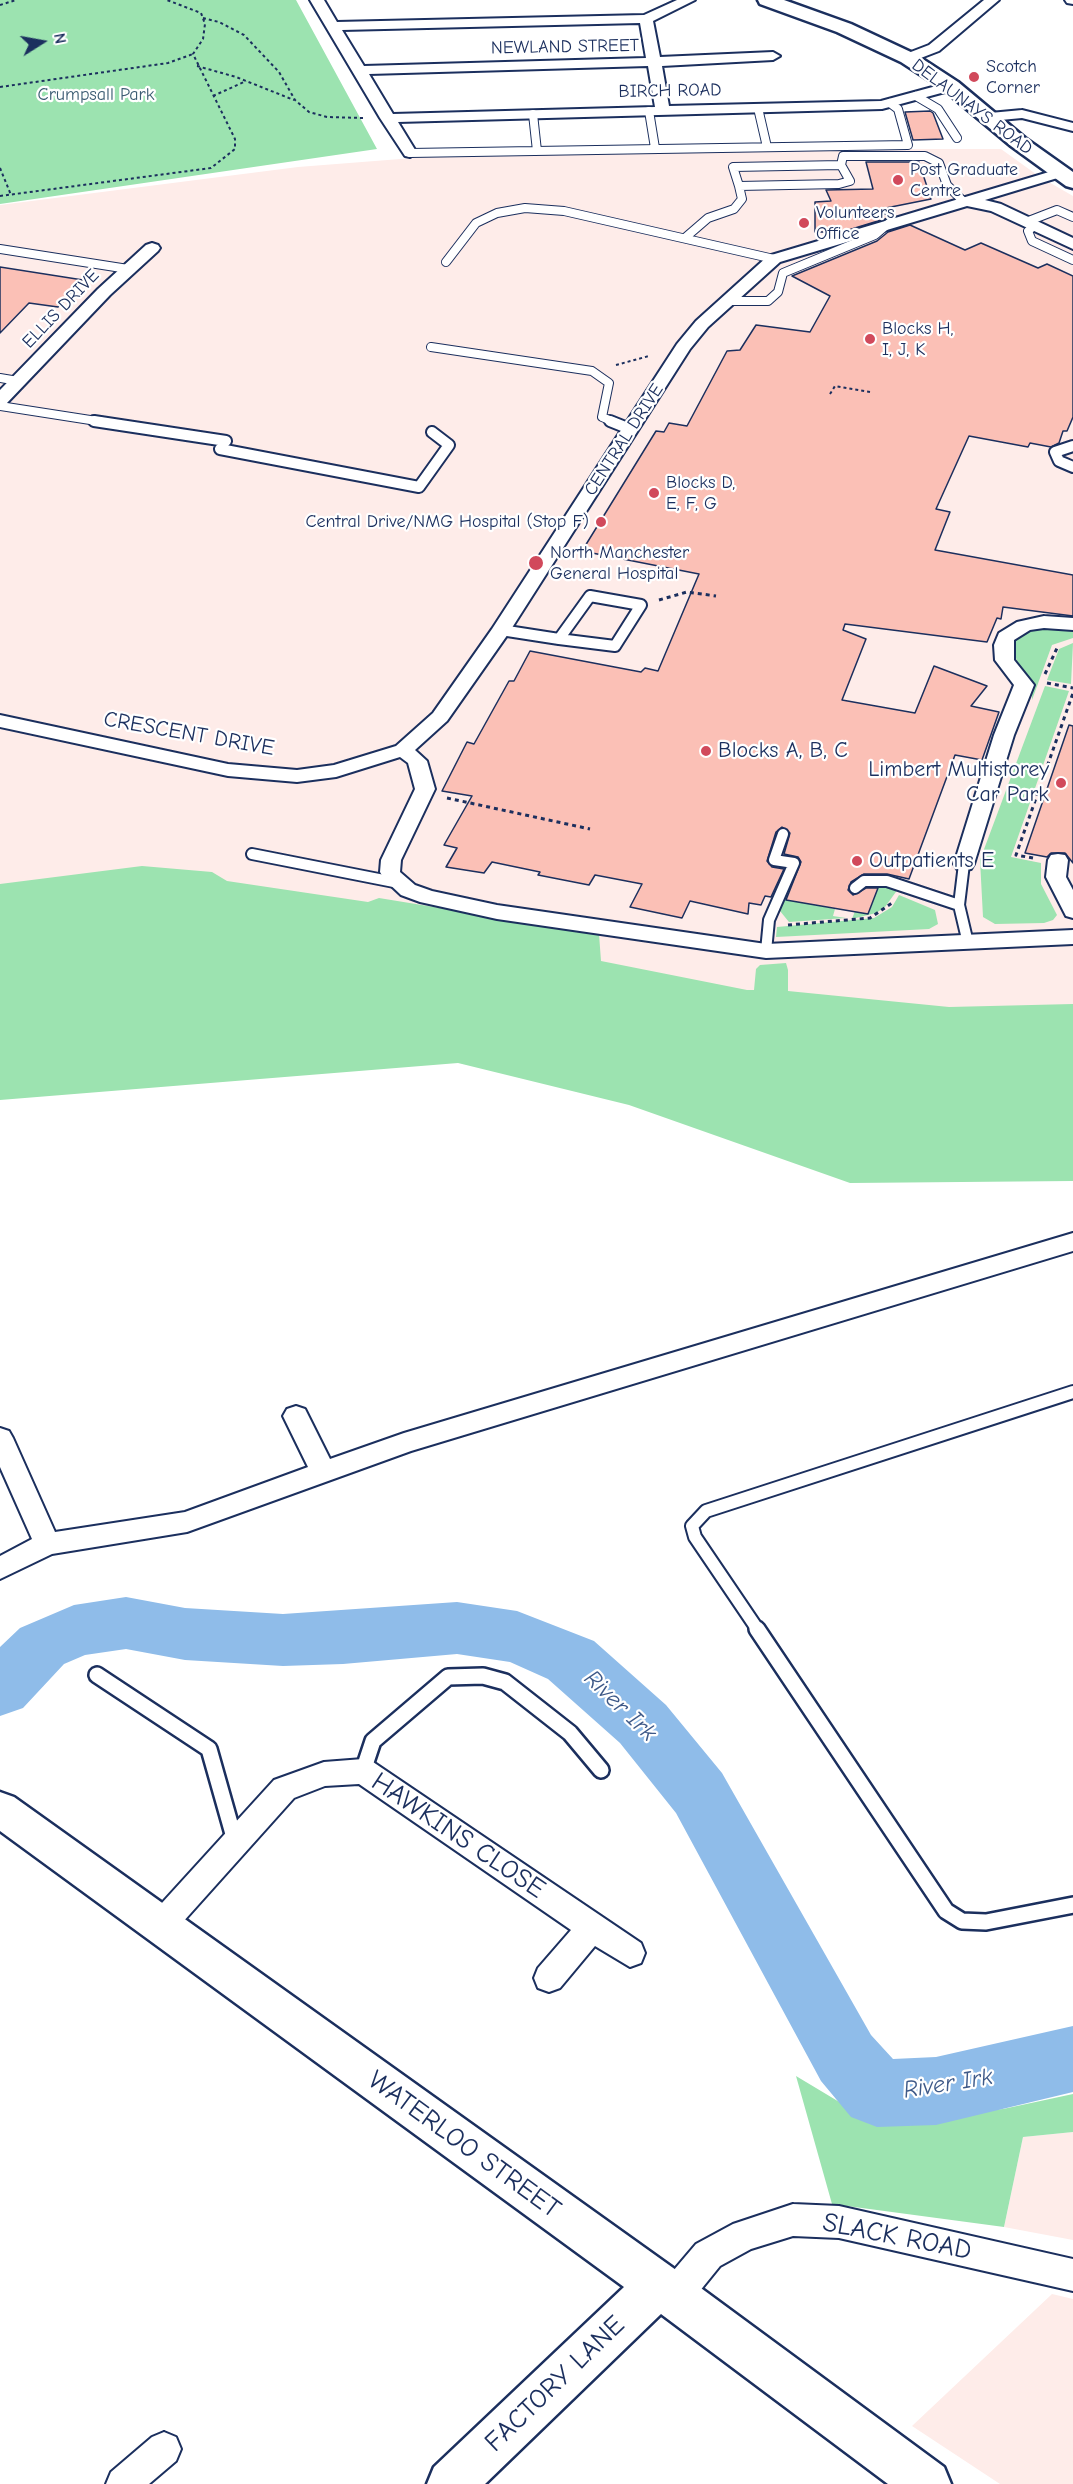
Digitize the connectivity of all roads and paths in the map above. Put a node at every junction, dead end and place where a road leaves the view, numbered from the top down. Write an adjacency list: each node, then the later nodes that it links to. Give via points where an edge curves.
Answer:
1 (16, 0): 7 (path)
2 (167, 0): 8 (path, via 201,13)
3 (317, 0): 10 (street)
4 (688, 0): 9 (street)
5 (767, 0): 13 (street, DELAUNAYS ROAD)
6 (992, 0): 13 (street, via 934,48)
7 (0, 5)
8 (203, 18): 11 (path, via 203,39); 22 (path, via 244,35 279,72)
9 (646, 19): 10 (street); 14 (street)
10 (332, 26): 16 (street)
11 (193, 54): 15 (path); 19 (path, via 168,63)
12 (773, 56): 14 (street, NEWLAND STREET)
13 (908, 58): 18 (street, DELAUNAYS ROAD)
14 (654, 62): 16 (street, NEWLAND STREET); 25 (street)
15 (197, 66): 17 (path); 20 (path)
16 (359, 70): 28 (street)
17 (246, 81): 20 (path); 22 (path)
18 (951, 86): 21 (street, BIRCH ROAD); 27 (street, DELAUNAYS ROAD)
19 (0, 87)
20 (213, 96): 39 (path, via 235,139 235,149 211,168)
21 (916, 96): 23 (street, BIRCH ROAD); 30 (lane, via 938,109)
22 (295, 100): 28 (path, via 309,112 327,117)
23 (890, 103): 24 (street, BIRCH ROAD); 31 (lane, via 898,109 908,145)
24 (758, 108): 25 (street, BIRCH ROAD); 31 (lane)
25 (656, 110): 26 (street, BIRCH ROAD); 32 (lane)
26 (533, 114): 28 (street, BIRCH ROAD); 33 (lane)
27 (990, 117): 29 (street, via 1022,114); 37 (street, DELAUNAYS ROAD)
28 (387, 118): 34 (street)
29 (1073, 127)
30 (957, 138)
31 (768, 147): 32 (lane)
32 (655, 148): 33 (lane)
33 (537, 151): 34 (lane)
34 (410, 153)
35 (841, 165): 38 (lane, via 733,167); 38 (lane, via 850,181); 41 (lane, via 843,156 925,156 939,163 947,185)
36 (0, 168): 39 (path)
37 (1066, 178): 41 (street, CENTRAL DRIVE)
38 (740, 186): 45 (lane, via 742,199 734,209 708,218)
39 (11, 195): 40 (path)
40 (0, 196)
41 (962, 200): 43 (street, CENTRAL DRIVE); 44 (street, via 996,207)
42 (1073, 218): 44 (lane, via 1057,210)
43 (889, 223): 49 (street, CENTRAL DRIVE); 53 (lane, via 875,235 783,273 778,292 768,301)
44 (1030, 224): 46 (street); 50 (lane, via 1032,241)
45 (686, 237): 49 (lane); 51 (lane, via 564,211 525,208 497,213 476,223)
46 (1073, 244)
47 (152, 248): 52 (street, ELLIS DRIVE)
48 (0, 249): 52 (lane)
49 (774, 259): 53 (street, CENTRAL DRIVE)
50 (1073, 260)
51 (446, 262)
52 (128, 269): 58 (street, ELLIS DRIVE)
53 (728, 301): 55 (street, CENTRAL DRIVE)
54 (431, 347): 56 (lane)
55 (683, 347): 56 (path); 63 (street, CENTRAL DRIVE)
56 (592, 371): 63 (lane, via 609,383 602,417)
57 (0, 378): 58 (lane)
58 (18, 381): 61 (street, ELLIS DRIVE)
59 (870, 392): 60 (path, via 835,386)
60 (830, 393)
61 (0, 400)
62 (0, 406): 64 (lane, via 223,445 419,487 449,445)
63 (630, 429): 70 (street, CENTRAL DRIVE)
64 (432, 432)
65 (1073, 446): 66 (lane, via 1056,452 1055,457)
66 (1073, 467)
67 (716, 596): 68 (path, via 687,592)
68 (641, 605): 71 (lane, via 590,596); 71 (lane, via 615,646)
69 (1073, 624): 84 (street, via 1044,622 1024,626 1006,637 1005,660 1024,685 1004,735)
70 (501, 630): 71 (lane); 78 (street, CENTRAL DRIVE, via 440,717)
71 (559, 639)
72 (1061, 644): 74 (path, via 1054,649)
73 (1048, 683): 75 (path)
74 (1041, 684)
75 (1073, 688)
76 (1073, 693): 83 (path, via 1016,855)
77 (0, 721): 78 (street, CRESCENT DRIVE, via 228,770 297,776 336,771)
78 (403, 750): 79 (street, via 417,761)
79 (424, 793): 80 (path); 85 (street, via 391,860 390,872)
80 (590, 829)
81 (783, 834): 90 (lane, via 774,860 794,863)
82 (252, 854): 85 (lane)
83 (1051, 860): 89 (street)
84 (964, 864): 88 (lane)
85 (399, 883): 93 (street, via 428,897 497,912)
86 (855, 888): 88 (lane, via 864,881 886,881)
87 (895, 899): 90 (path, via 870,918)
88 (959, 905): 92 (lane)
89 (1073, 911)
90 (768, 926): 93 (lane)
91 (1073, 937): 92 (street)
92 (968, 943): 93 (street)
93 (766, 951)
94 (1073, 1242): 98 (street, via 404,1443)
95 (1073, 1392): 106 (lane, via 706,1511 692,1526 695,1537 946,1911 962,1921 986,1922)
96 (296, 1416): 98 (street)
97 (0, 1438): 99 (street)
98 (323, 1471): 99 (street, via 187,1522)
99 (47, 1544): 100 (street)
100 (0, 1568)
101 (97, 1675): 105 (lane, via 209,1749)
102 (601, 1770): 103 (lane, via 570,1733 505,1682 483,1676 448,1677 373,1741)
103 (363, 1771): 105 (street, HAWKINS CLOSE, via 324,1774 284,1789); 108 (street, HAWKINS CLOSE)
104 (0, 1809): 107 (street, WATERLOO STREET)
105 (236, 1842): 107 (street, HAWKINS CLOSE)
106 (1073, 1905)
107 (162, 1924): 112 (street, WATERLOO STREET)
108 (592, 1927): 109 (street, HAWKINS CLOSE); 110 (street)
109 (630, 1953)
110 (549, 1978)
111 (1073, 2275): 112 (street, SLACK ROAD, via 839,2222 793,2220 744,2235 708,2254)
112 (666, 2290): 115 (street, FACTORY LANE); 116 (street, WATERLOO STREET)
113 (164, 2450): 114 (street)
114 (123, 2484)
115 (452, 2484)
116 (927, 2484)

